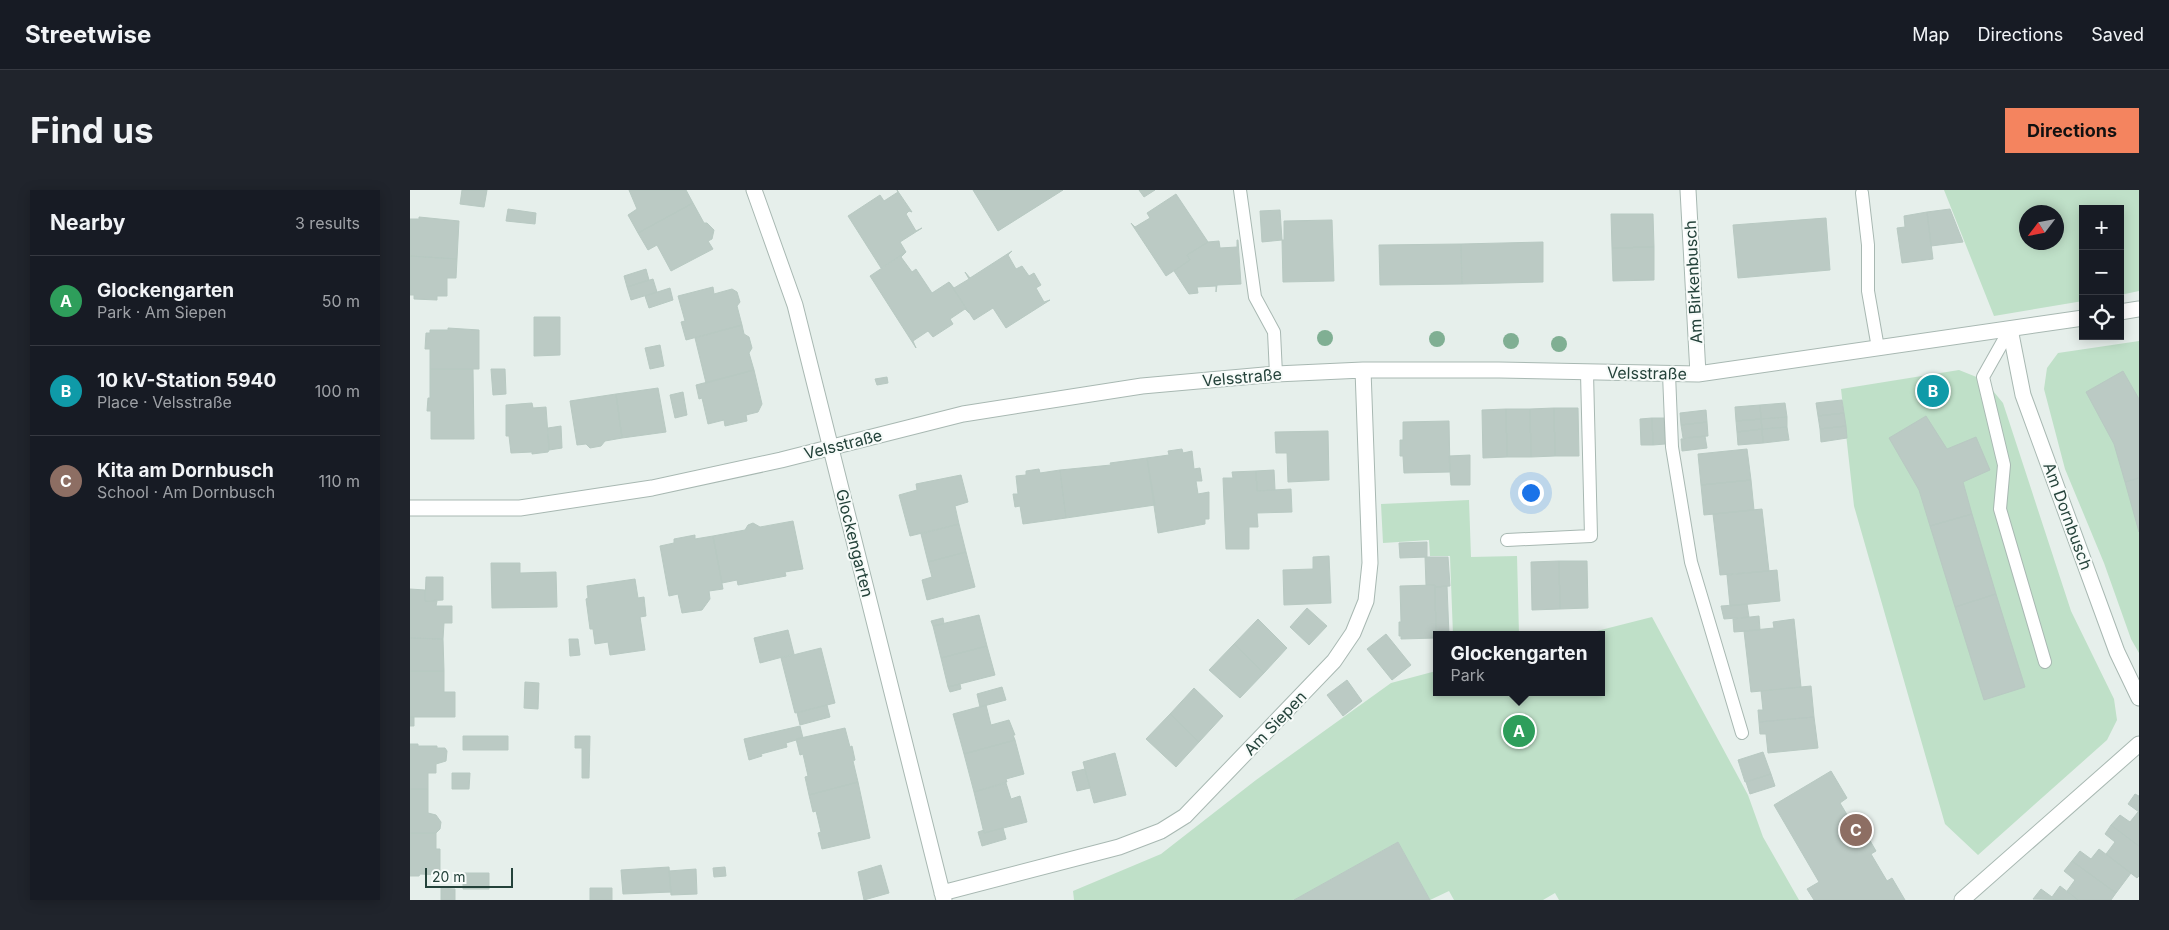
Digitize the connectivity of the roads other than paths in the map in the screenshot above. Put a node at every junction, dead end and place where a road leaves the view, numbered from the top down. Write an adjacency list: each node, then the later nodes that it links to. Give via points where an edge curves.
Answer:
1 (754, 190): 15 (street, Glockengarten, via 795,305)
2 (1240, 190): 12 (lane, via 1255,297 1274,332)
3 (1688, 190): 14 (street, Am Birkenbusch)
4 (1862, 193): 9 (lane, via 1868,245 1868,291)
5 (2139, 309): 6 (street)
6 (2124, 311)
7 (2079, 319): 8 (street, Velsstraße)
8 (2010, 329): 9 (street, Velsstraße); 18 (lane, via 1982,377 2004,465 2000,510); 19 (street, Am Dornbusch, via 2023,395 2117,652)
9 (1878, 348): 14 (street, Velsstraße)
10 (1363, 370): 11 (street, Velsstraße); 12 (street, Velsstraße); 22 (street, Am Siepen, via 1370,563 1366,601 1353,634 1334,661 1185,816 1161,831 1119,847)
11 (1586, 372): 13 (street, Velsstraße); 17 (lane, via 1591,536)
12 (1276, 374): 15 (street, Velsstraße, via 1142,386 963,414)
13 (1669, 374): 14 (street, Velsstraße); 20 (lane, via 1672,447 1691,562)
14 (1698, 374)
15 (831, 447): 16 (street, Velsstraße, via 652,488 520,508); 22 (street, Glockengarten)
16 (410, 508)
17 (1507, 540)
18 (2045, 662)
19 (2139, 698)
20 (1742, 733)
21 (2139, 744): 23 (street)
22 (943, 896)
23 (1962, 900)

